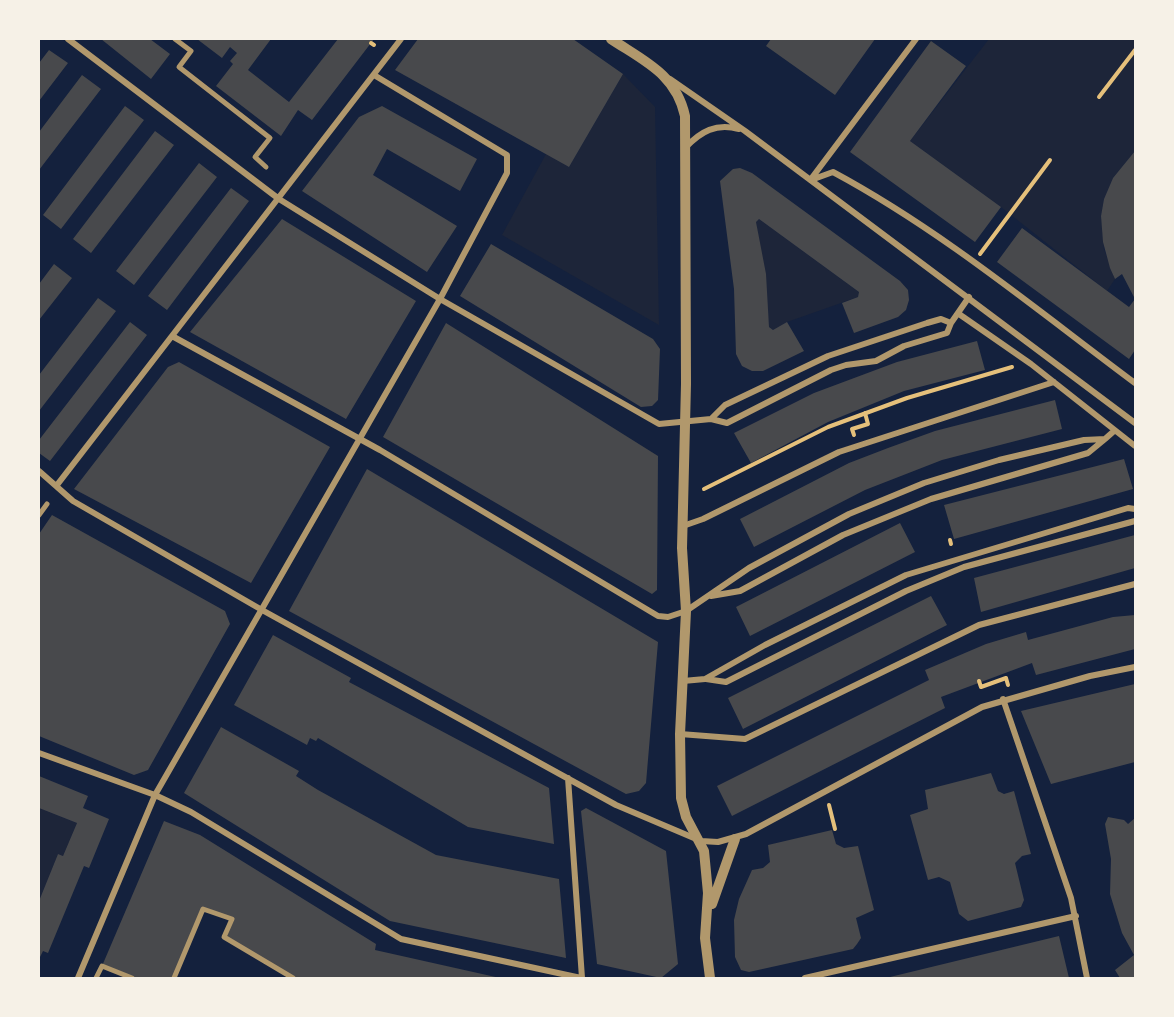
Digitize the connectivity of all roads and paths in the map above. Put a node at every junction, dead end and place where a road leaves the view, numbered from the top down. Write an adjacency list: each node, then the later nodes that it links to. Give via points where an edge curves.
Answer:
1 (68, 39): 15 (street)
2 (175, 39): 13 (street, via 190,51 179,67 270,138 255,158)
3 (401, 39): 7 (street)
4 (611, 39): 8 (street)
5 (916, 39): 14 (street)
6 (1135, 50): 9 (path)
7 (375, 75): 15 (street); 18 (street, via 507,154 507,173)
8 (667, 77): 10 (street); 11 (street, via 681,99)
9 (1099, 97)
10 (745, 131): 11 (street, via 726,126 706,129); 14 (street)
11 (684, 148): 26 (street)
12 (1050, 160): 16 (path)
13 (266, 167)
14 (811, 180): 17 (street); 24 (street, via 833,172 874,195)
15 (279, 199): 18 (street); 21 (street)
16 (979, 255)
17 (969, 297): 19 (street); 27 (street)
18 (440, 298): 26 (street, via 659,424); 29 (street)
19 (959, 314): 20 (street); 23 (street)
20 (951, 323): 25 (street, via 941,319 828,356 725,405); 25 (street, via 946,333 904,345 876,361 831,370 727,423)
21 (172, 336): 29 (street); 33 (street)
22 (1013, 367): 34 (path, via 907,398 828,427)
23 (1054, 382): 28 (street); 39 (street, via 839,452)
24 (1135, 383)
25 (711, 419): 26 (street)
26 (685, 422): 39 (street)
27 (1135, 423)
28 (1114, 431): 30 (street); 31 (street)
29 (358, 439): 42 (street); 43 (street, via 658,616)
30 (1105, 440): 41 (street, via 1088,453 931,499 843,535 740,591); 41 (street, via 1084,440 999,460 924,483 849,514 749,568)
31 (1135, 446)
32 (39, 471): 33 (street)
33 (57, 485): 42 (street, via 73,501)
34 (704, 489)
35 (47, 504): 37 (street)
36 (1135, 509): 45 (street, via 906,575)
37 (39, 515)
38 (1135, 521): 45 (street, via 964,567 906,591 726,681)
39 (683, 526): 43 (street)
40 (1135, 584): 50 (street, via 979,625 745,739)
41 (710, 596): 43 (street)
42 (262, 610): 52 (street); 53 (street)
43 (686, 611): 46 (street)
44 (1135, 667): 49 (street)
45 (705, 679): 46 (street)
46 (683, 681): 50 (street)
47 (979, 681): 48 (path, via 981,687 1006,678)
48 (1008, 685)
49 (1003, 699): 56 (street, via 920,738); 58 (street)
50 (680, 734): 57 (street, via 681,798 686,817)
51 (39, 753): 53 (street)
52 (568, 778): 57 (street, via 616,805); 65 (street)
53 (154, 795): 60 (street); 65 (street, via 190,812 401,939)
54 (829, 806): 55 (path)
55 (835, 829)
56 (741, 836): 57 (street); 59 (street)
57 (701, 842): 59 (street, via 707,872)
58 (1076, 916): 67 (street); 68 (street)
59 (706, 922): 66 (street)
60 (78, 978)
61 (96, 978): 62 (street, via 102,966)
62 (132, 978)
63 (174, 978): 64 (street, via 204,909 232,919 224,936)
64 (293, 978)
65 (581, 978)
66 (710, 978)
67 (805, 978)
68 (1087, 978)

